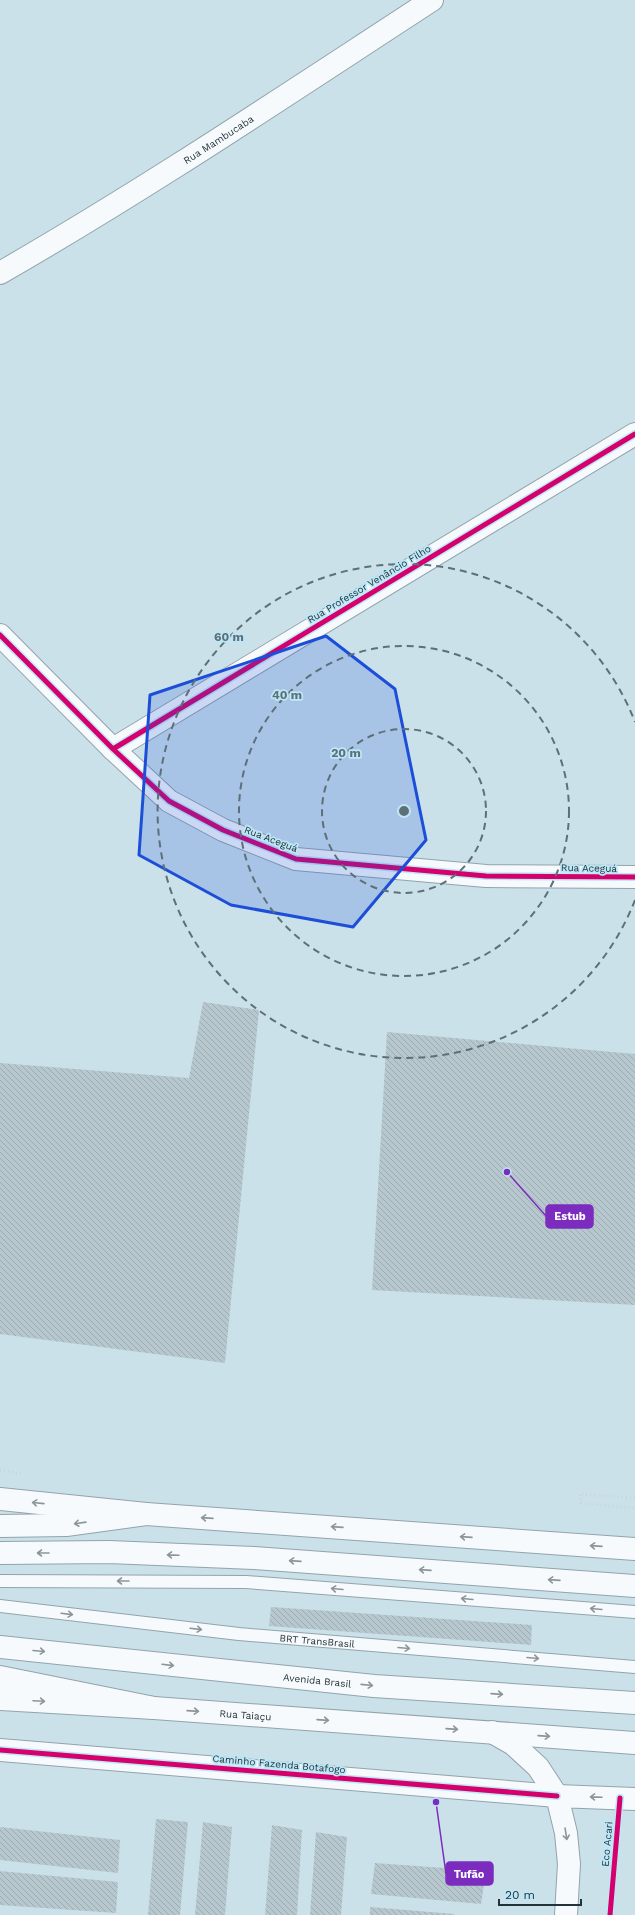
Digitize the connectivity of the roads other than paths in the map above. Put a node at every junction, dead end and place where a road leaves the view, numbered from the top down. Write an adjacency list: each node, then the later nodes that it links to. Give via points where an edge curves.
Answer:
1 (432, 0): 2 (main road, Rua Mambucaba, via 250,118)
2 (0, 273)
3 (635, 434): 5 (main road, Rua Professor Venâncio Filho)
4 (0, 635): 5 (main road, Rua Aceguá)
5 (113, 749): 6 (main road, Rua Aceguá, via 169,800 223,830 296,859 486,876)
6 (635, 877)
7 (0, 1499): 8 (main road, one-way to 7)
8 (146, 1514): 9 (main road, one-way to 9, via 66,1525); 10 (main road, one-way to 8)
9 (0, 1526)
10 (635, 1549)
11 (0, 1553): 13 (main road, one-way to 11, via 254,1558 110,1552)
12 (0, 1581): 15 (lane, one-way to 12, via 246,1582)
13 (635, 1586)
14 (0, 1606): 17 (lane, BRT TransBrasil, one-way to 17, via 239,1634)
15 (635, 1612)
16 (0, 1647): 20 (main road, Avenida Brasil, one-way to 20, via 374,1686)
17 (635, 1667)
18 (0, 1677): 21 (main road)
19 (0, 1699): 21 (main road, Rua Taiaçu, one-way to 21)
20 (635, 1703)
21 (154, 1708): 22 (main road, Rua Taiaçu, one-way to 22)
22 (492, 1732): 23 (main road, one-way to 23); 25 (main road, via 513,1744 538,1767)
23 (635, 1743)
24 (0, 1750): 25 (main road, Caminho Fazenda Botafogo)
25 (557, 1796): 26 (main road, Caminho Fazenda Botafogo, one-way to 25); 27 (main road, one-way to 27, via 566,1833 569,1864)
26 (635, 1799)
27 (566, 1915)

